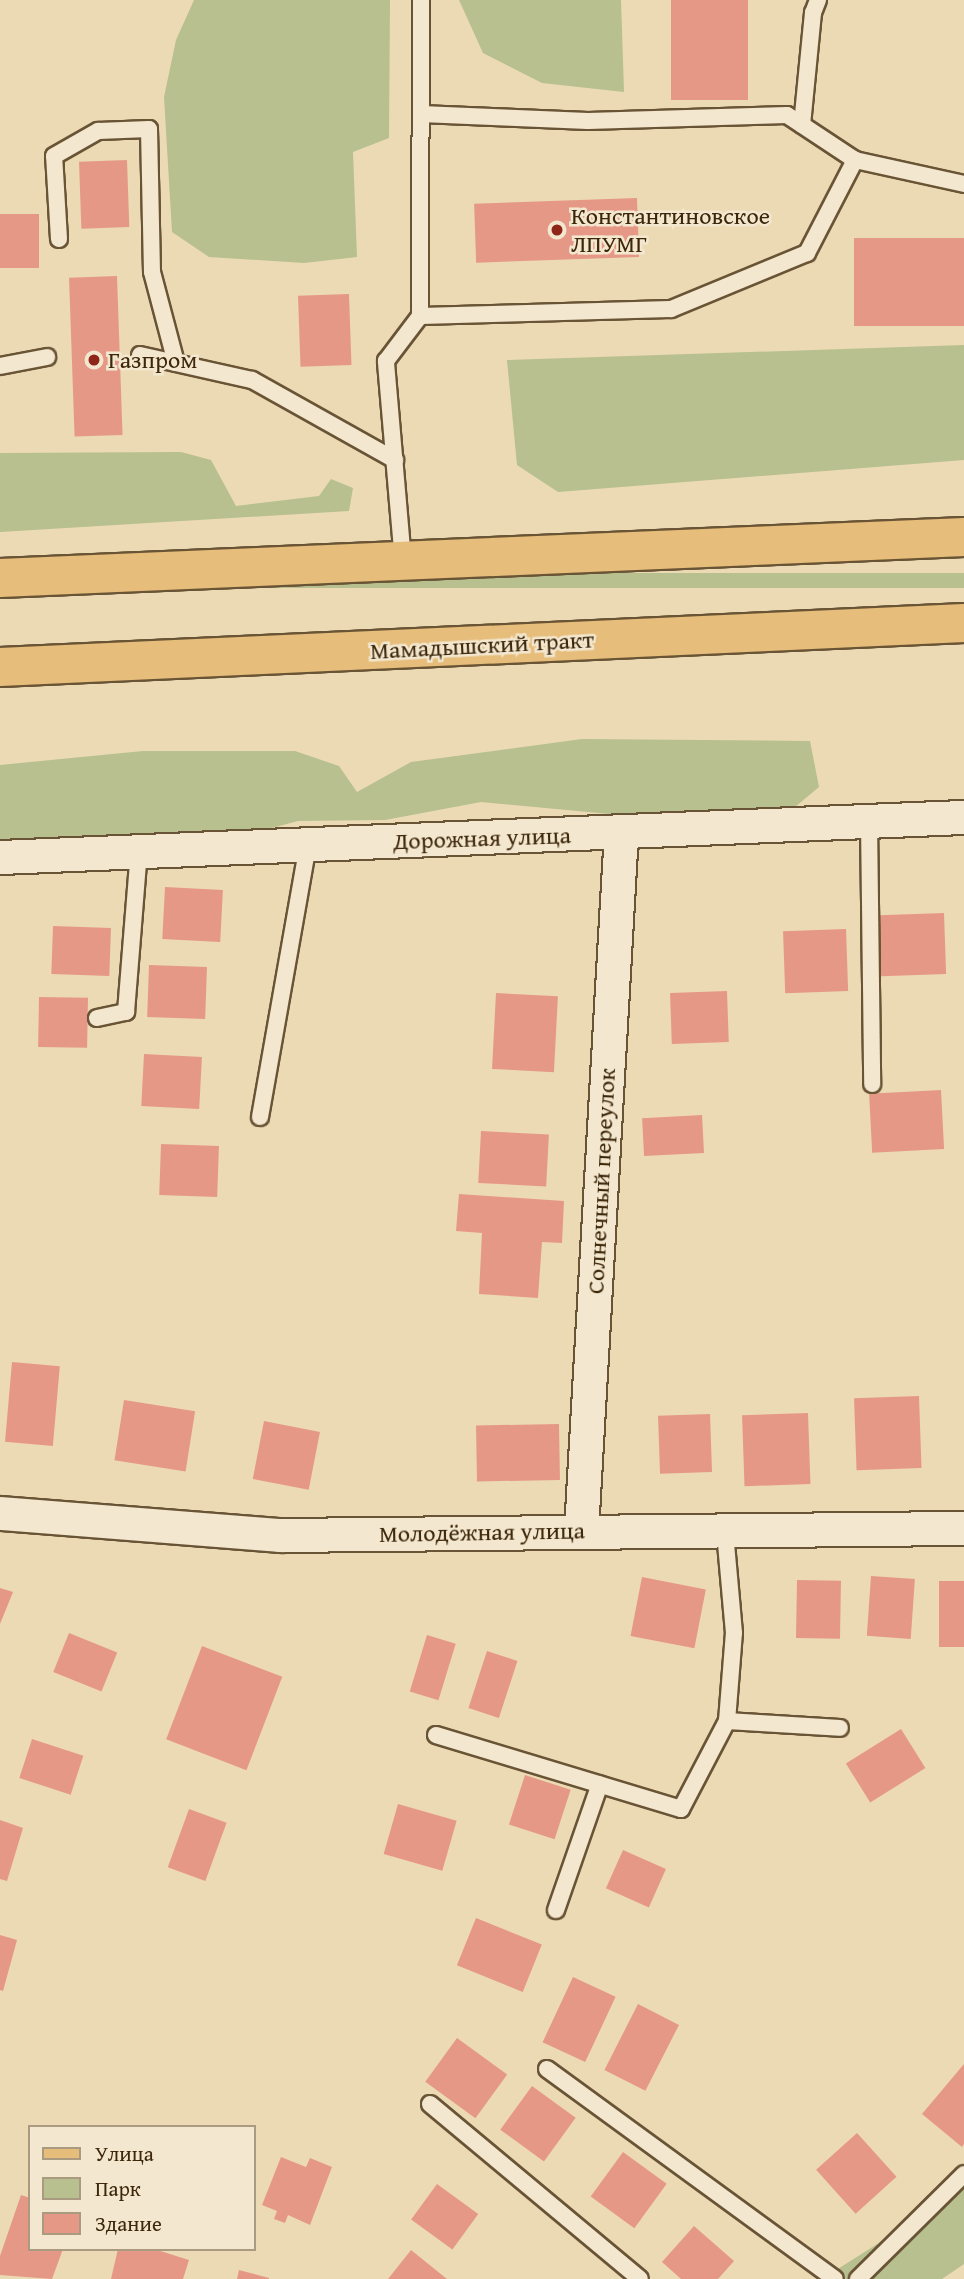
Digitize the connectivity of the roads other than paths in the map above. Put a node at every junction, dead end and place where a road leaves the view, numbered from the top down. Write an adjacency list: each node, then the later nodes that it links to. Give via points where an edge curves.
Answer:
1 (421, 0): 3 (lane)
2 (818, 0): 4 (lane)
3 (421, 114): 4 (lane, via 588,121 787,115); 8 (lane)
4 (802, 125): 5 (lane)
5 (855, 160): 6 (lane); 8 (lane, via 807,253 671,309)
6 (964, 184)
7 (59, 239): 11 (lane, via 54,156 98,131 149,129 152,272)
8 (420, 316): 13 (lane, via 386,361)
9 (140, 355): 11 (lane)
10 (47, 357): 12 (lane)
11 (176, 363): 13 (lane, via 252,380)
12 (0, 366)
13 (395, 460): 15 (lane)
14 (964, 537): 15 (main road)
15 (403, 561): 16 (main road)
16 (0, 578)
17 (964, 623): 18 (main road, Мамадышский тракт)
18 (0, 667)
19 (964, 817): 20 (street, Дорожная улица)
20 (869, 821): 21 (street, Дорожная улица); 26 (lane)
21 (621, 833): 22 (street, Дорожная улица); 30 (street, Солнечный переулок)
22 (308, 845): 23 (street, Дорожная улица); 27 (lane)
23 (139, 851): 24 (street, Дорожная улица); 25 (lane, via 126,1012)
24 (0, 857)
25 (97, 1018)
26 (872, 1084)
27 (260, 1117)
28 (0, 1513): 30 (street, Молодёжная улица, via 280,1535)
29 (964, 1528): 31 (street, Молодёжная улица)
30 (581, 1530): 31 (street, Молодёжная улица)
31 (725, 1532): 32 (lane, via 734,1633)
32 (727, 1721): 33 (lane); 35 (lane, via 681,1808)
33 (839, 1728)
34 (436, 1735): 35 (lane)
35 (600, 1784): 36 (lane)
36 (556, 1910)
37 (547, 2069): 41 (lane)
38 (430, 2104): 40 (lane)
39 (964, 2174): 42 (lane)
40 (640, 2279)
41 (835, 2279)
42 (859, 2279)

